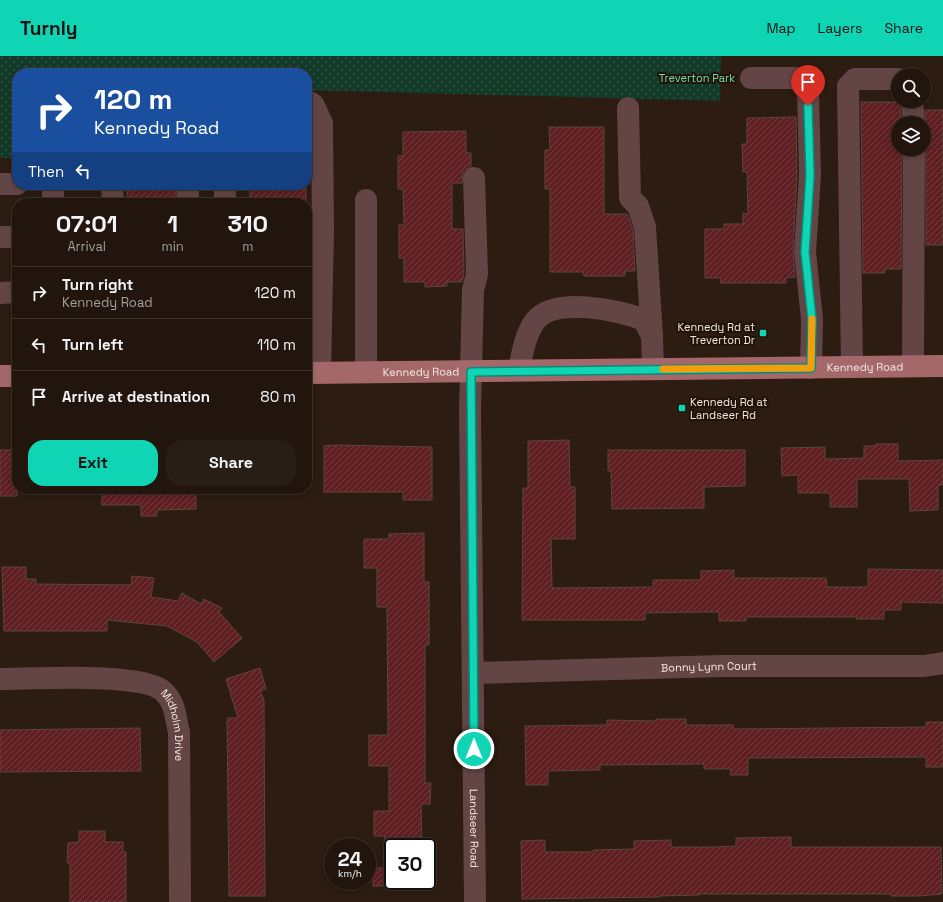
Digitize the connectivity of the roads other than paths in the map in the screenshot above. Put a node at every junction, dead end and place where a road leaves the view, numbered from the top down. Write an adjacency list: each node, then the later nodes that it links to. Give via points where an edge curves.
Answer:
1 (751, 78): 18 (street, via 798,78 808,92 810,176 805,252 812,319)
2 (891, 79): 19 (street, via 855,79 848,86)
3 (312, 103): 14 (street, via 322,123 323,230)
4 (628, 108): 15 (street, via 630,198 638,206 644,228)
5 (914, 156): 16 (street)
6 (474, 178): 24 (street, Landseer Road, via 477,274 474,290)
7 (0, 184): 8 (street)
8 (12, 184)
9 (366, 200): 23 (street)
10 (0, 237): 11 (street)
11 (12, 237)
12 (12, 292): 13 (street)
13 (0, 293)
14 (313, 312): 22 (street)
15 (652, 336): 20 (street); 21 (street, via 644,320 632,315 606,309 572,307 550,312 536,320 526,339)
16 (913, 366): 17 (main road, Kennedy Road); 19 (main road, Kennedy Road)
17 (943, 366)
18 (811, 368): 19 (main road, Kennedy Road); 20 (main road, Kennedy Road)
19 (852, 368)
20 (653, 369): 21 (main road, Kennedy Road)
21 (518, 370): 24 (main road, Kennedy Road)
22 (313, 372): 23 (main road, Kennedy Road)
23 (366, 372): 24 (main road, Kennedy Road)
24 (471, 372): 28 (street, Landseer Road)
25 (0, 376): 26 (main road)
26 (12, 376)
27 (943, 663): 28 (street, Bonny Lynn Court, via 924,666 722,666)
28 (474, 673): 31 (street, Landseer Road)
29 (0, 679): 30 (street, Midholm Drive, via 125,679 153,686 167,695 174,706 179,732)
30 (180, 902)
31 (475, 902)

